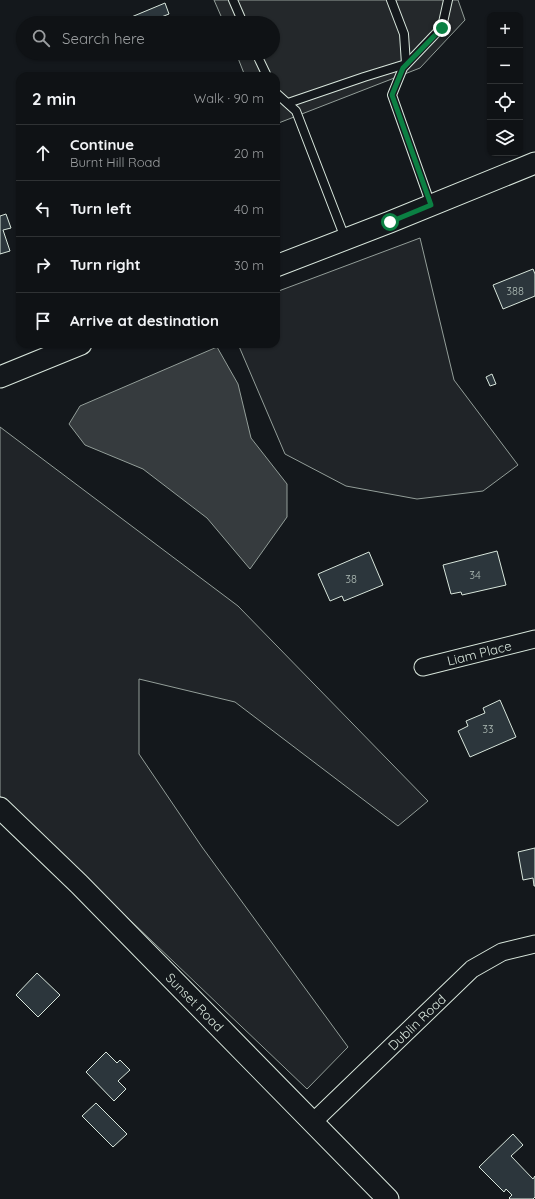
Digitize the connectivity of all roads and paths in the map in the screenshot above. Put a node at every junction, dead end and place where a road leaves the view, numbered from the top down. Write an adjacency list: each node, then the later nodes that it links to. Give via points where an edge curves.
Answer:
1 (232, 0): 4 (lane)
2 (391, 0): 6 (lane, via 404,34)
3 (448, 0): 6 (lane, via 442,28)
4 (240, 16)
5 (259, 60): 7 (lane)
6 (406, 64): 9 (lane); 11 (lane, via 392,95)
7 (265, 72)
8 (280, 96): 9 (lane)
9 (288, 103): 12 (lane, via 296,111)
10 (535, 163): 11 (street)
11 (431, 205): 12 (street)
12 (346, 239): 13 (street)
13 (280, 264)
14 (71, 348): 15 (street)
15 (0, 377)
16 (535, 639): 17 (street, Liam Place)
17 (423, 667)
18 (0, 808): 20 (street, Sunset Road, via 79,884)
19 (535, 944): 20 (street, Dublin Road, via 502,952 472,969)
20 (313, 1122): 21 (street, Sunset Road)
21 (388, 1199)

